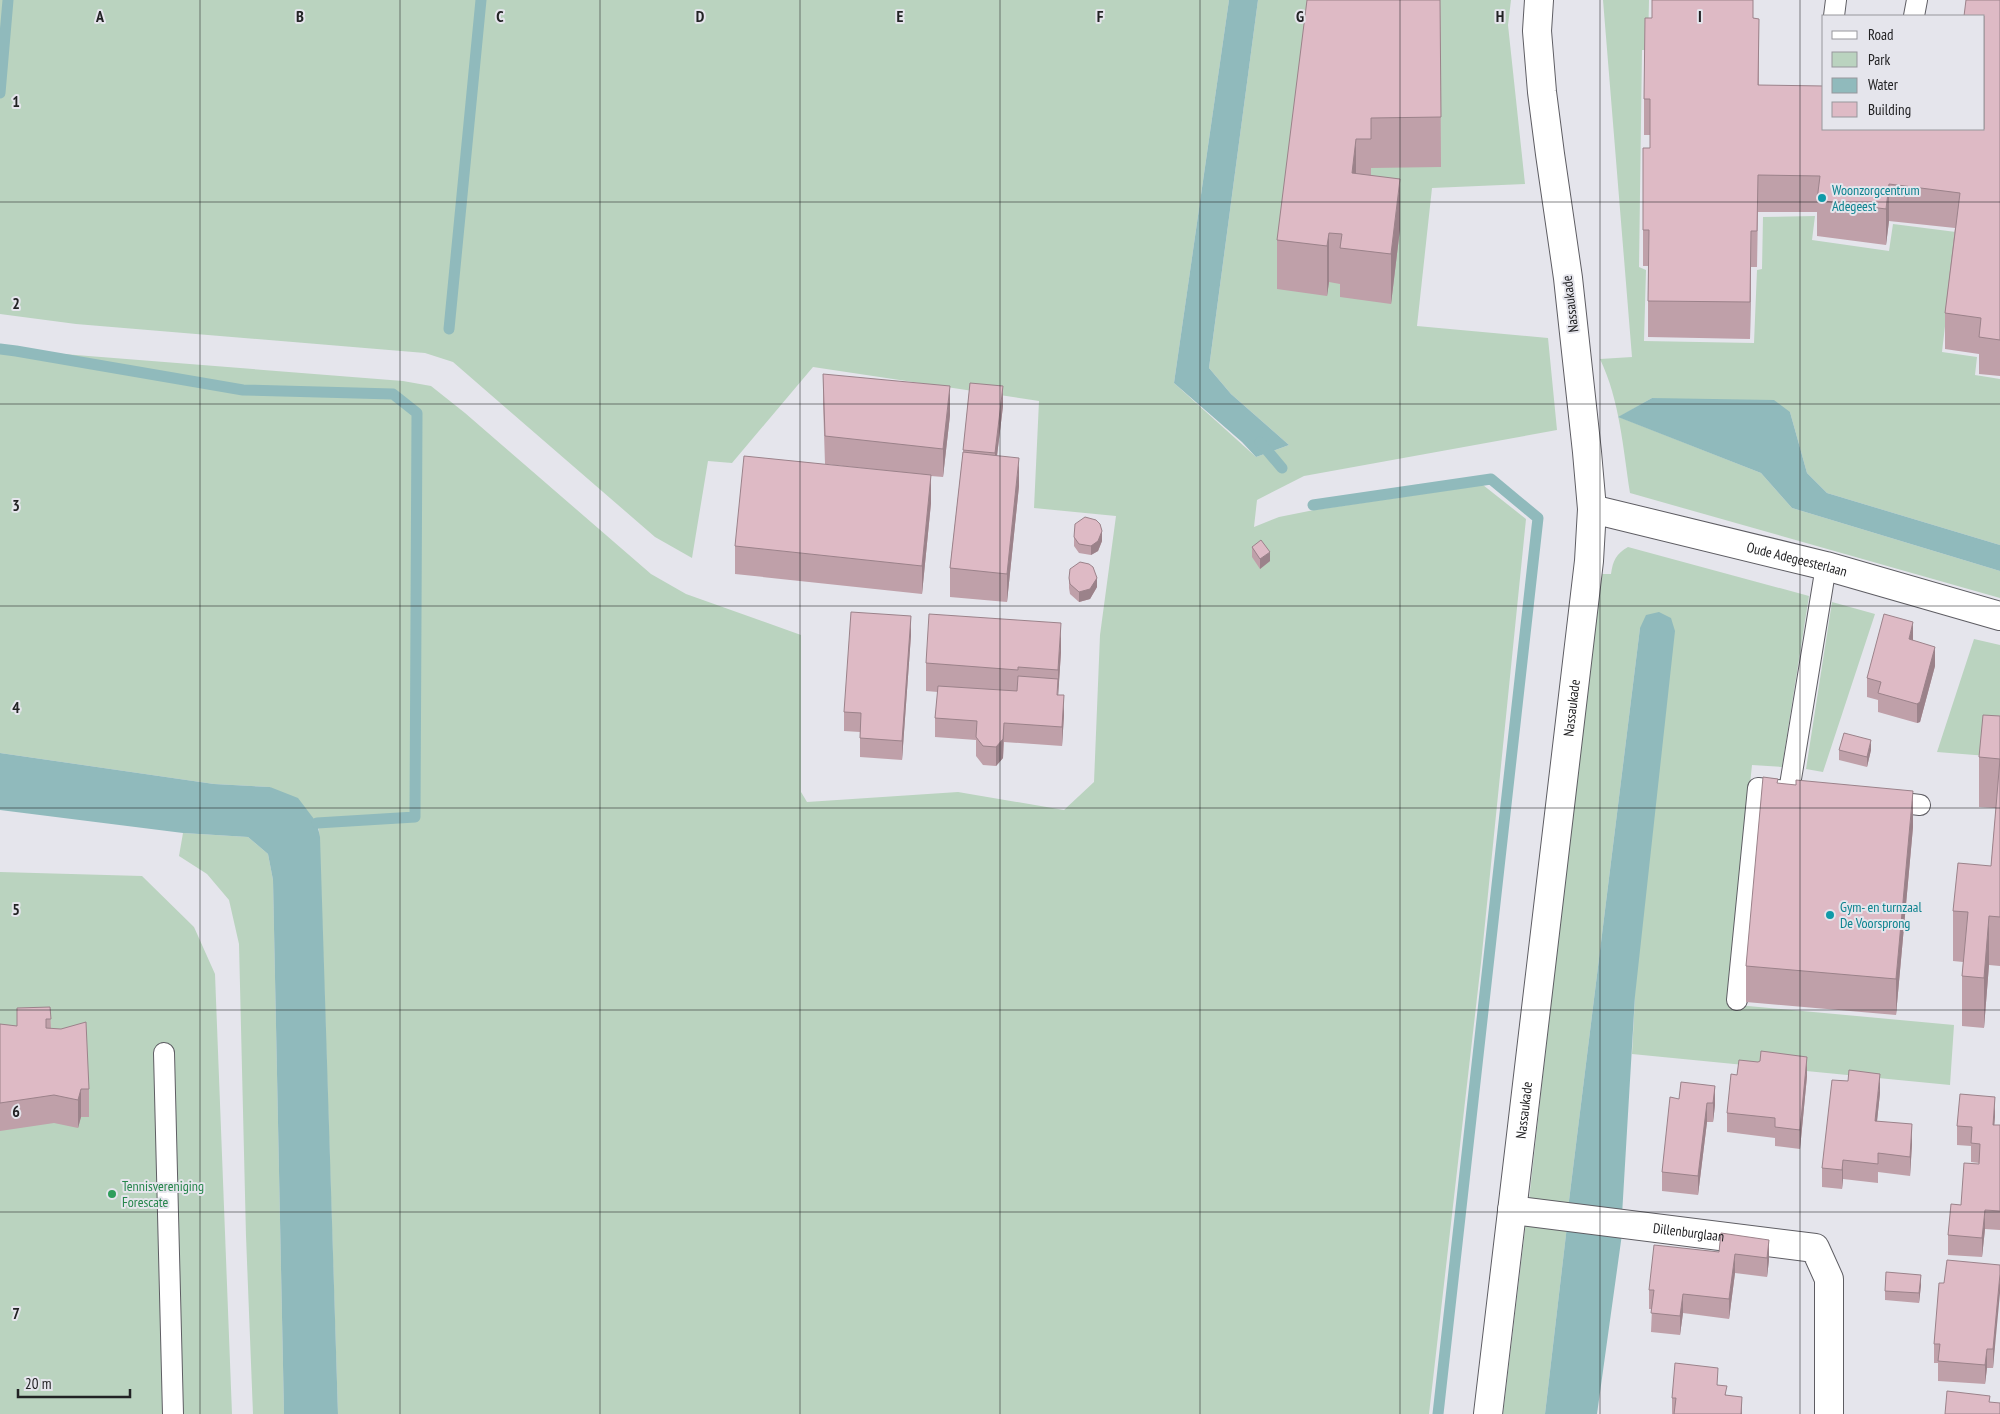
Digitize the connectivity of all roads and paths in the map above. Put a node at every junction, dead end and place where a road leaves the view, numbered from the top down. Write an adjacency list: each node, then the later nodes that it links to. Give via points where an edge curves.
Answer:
1 (1539, 0): 6 (street, Nassaukade, via 1537,31 1542,92 1568,278)
2 (1836, 0): 4 (lane)
3 (1917, 0): 5 (lane)
4 (1834, 15)
5 (1914, 15)
6 (1592, 509): 7 (street, Oude Adegeesterlaan); 13 (street, Nassaukade)
7 (1826, 566): 8 (street, Oude Adegeesterlaan); 11 (lane, via 1798,792 1758,788)
8 (2000, 616)
9 (1864, 799): 10 (lane)
10 (1920, 804)
11 (1737, 1000)
12 (164, 1053): 14 (lane)
13 (1512, 1210): 15 (street, Nassaukade); 16 (street, Dillenburglaan, via 1815,1248 1829,1279)
14 (173, 1414)
15 (1488, 1414)
16 (1829, 1414)

